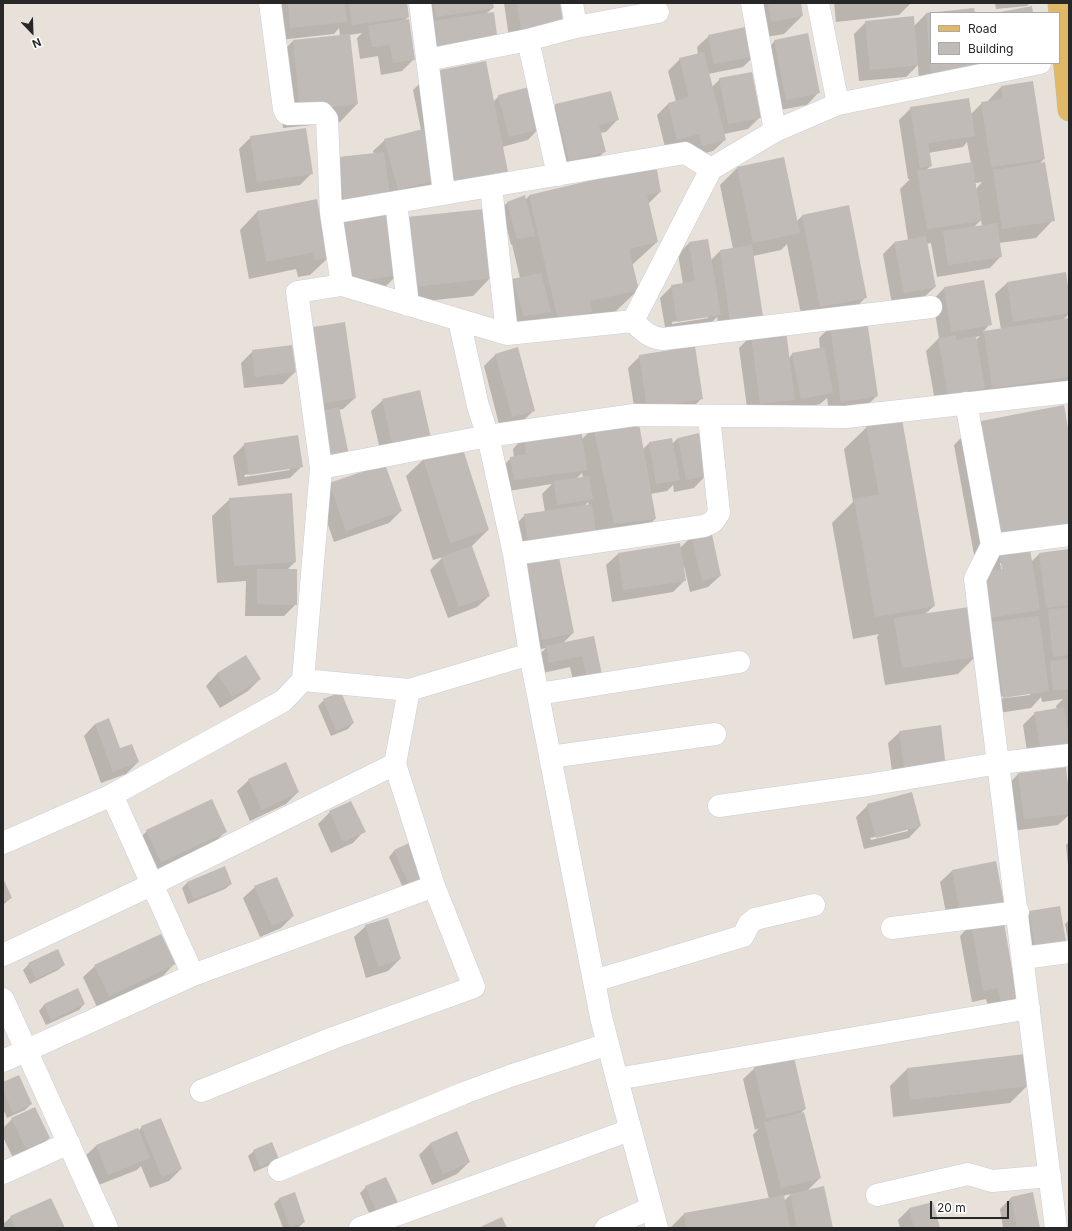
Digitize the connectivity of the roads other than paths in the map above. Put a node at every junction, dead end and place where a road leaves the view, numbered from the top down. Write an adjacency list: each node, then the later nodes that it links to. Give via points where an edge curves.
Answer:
1 (270, 3): 21 (street, via 284,109 289,114 322,113 327,118)
2 (420, 3): 11 (street)
3 (572, 3): 8 (street)
4 (752, 3): 15 (street)
5 (818, 3): 13 (street)
6 (658, 12): 8 (street)
7 (1060, 21): 10 (main road)
8 (576, 27): 9 (street)
9 (528, 40): 11 (street); 17 (street)
10 (1064, 58): 14 (main road)
11 (427, 60): 19 (street)
12 (1035, 64): 13 (street)
13 (838, 104): 15 (street)
14 (1069, 110)
15 (775, 131): 16 (street)
16 (711, 170): 17 (street, via 685,153); 26 (street)
17 (558, 175): 18 (street)
18 (491, 186): 19 (street); 27 (street)
19 (444, 194): 20 (street)
20 (396, 202): 21 (street); 23 (street)
21 (331, 213): 22 (street)
22 (342, 285): 23 (street); 32 (street, via 297,292)
23 (408, 305): 25 (street)
24 (931, 307): 26 (street, via 663,339 648,335)
25 (459, 320): 27 (street); 31 (street, via 478,406)
26 (633, 321): 27 (street)
27 (507, 334)
28 (1069, 392): 29 (street)
29 (966, 403): 30 (street, via 846,417); 34 (street)
30 (709, 416): 31 (street, via 634,416); 35 (street, via 719,514 713,522 704,526)
31 (488, 436): 32 (street); 35 (street)
32 (321, 468): 38 (street)
33 (1069, 535): 34 (street)
34 (992, 545): 44 (street, via 975,579)
35 (514, 554): 36 (street)
36 (530, 654): 39 (street); 40 (street)
37 (739, 662): 40 (street)
38 (303, 680): 39 (street); 46 (street, via 283,701)
39 (409, 690): 45 (street)
40 (538, 694): 43 (street)
41 (715, 734): 43 (street)
42 (1069, 755): 44 (street)
43 (550, 756): 58 (street)
44 (999, 763): 47 (street); 52 (street)
45 (395, 764): 49 (street); 50 (street)
46 (112, 795): 48 (street); 49 (street)
47 (719, 806)
48 (3, 843)
49 (153, 884): 55 (street); 57 (street)
50 (434, 886): 57 (street); 65 (street, via 474,987 333,1038)
51 (814, 905): 58 (street, via 756,919 749,924 742,936)
52 (1018, 912): 53 (street); 56 (street)
53 (892, 928)
54 (1069, 952): 56 (street)
55 (3, 955)
56 (1023, 958): 60 (street)
57 (193, 975): 62 (street)
58 (594, 981): 61 (street)
59 (3, 999): 62 (street)
60 (1029, 1008): 64 (street); 70 (street)
61 (608, 1044): 64 (street); 68 (street, via 464,1093)
62 (26, 1050): 63 (street); 67 (street)
63 (3, 1061)
64 (616, 1079): 66 (street)
65 (201, 1091)
66 (630, 1130): 72 (street); 74 (street)
67 (69, 1143): 69 (street); 73 (street)
68 (279, 1170)
69 (3, 1173)
70 (1050, 1176): 71 (street, via 992,1181 968,1174); 76 (street)
71 (876, 1195)
72 (654, 1218): 75 (street)
73 (108, 1228)
74 (360, 1228)
75 (606, 1228)
76 (1056, 1228)

